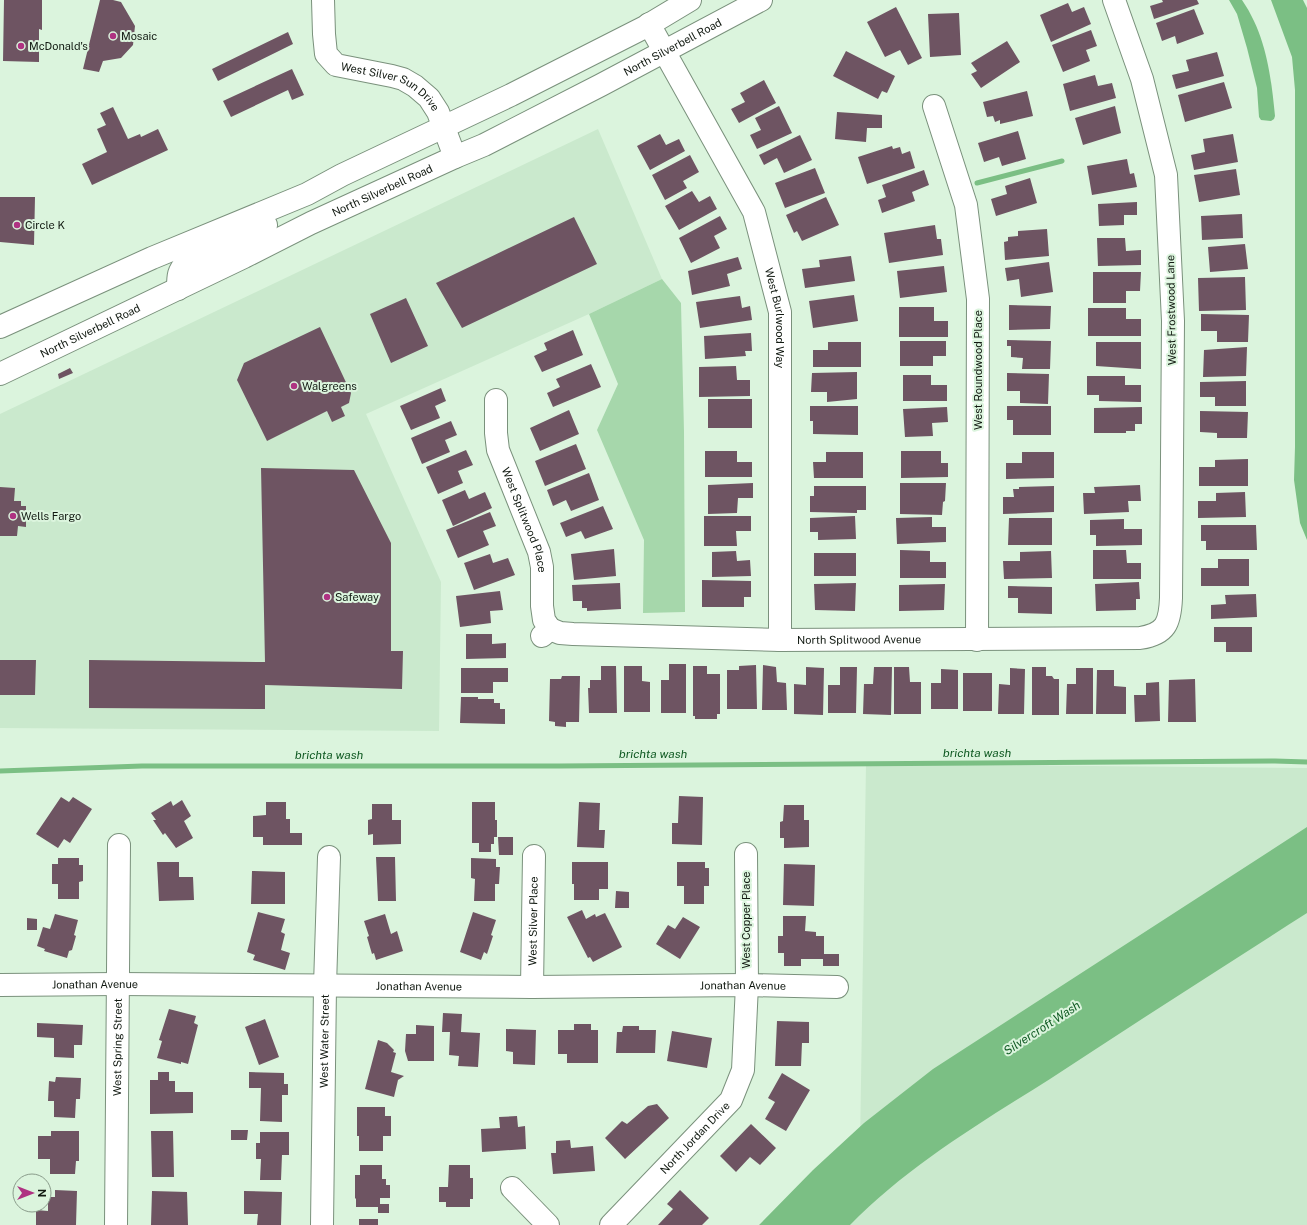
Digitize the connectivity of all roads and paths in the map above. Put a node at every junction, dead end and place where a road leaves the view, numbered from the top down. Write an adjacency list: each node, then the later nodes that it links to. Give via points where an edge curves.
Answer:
1 (323, 0): 8 (street, West Silver Sun Drive, via 326,54 336,65 392,76 416,86 429,98)
2 (690, 0): 5 (street)
3 (761, 0): 6 (street, North Silverbell Road)
4 (1114, 0): 15 (street, West Frostwood Lane, via 1142,78 1166,175 1173,329 1171,598)
5 (649, 24): 6 (street, West Burlwood Way); 8 (street)
6 (664, 52): 9 (street, North Silverbell Road, via 484,145); 17 (street, West Burlwood Way, via 754,212 780,312)
7 (934, 106): 18 (street, West Roundwood Place, via 966,205 978,299)
8 (445, 126): 9 (street, West Silver Sun Drive); 10 (street)
9 (455, 157): 11 (street, North Silverbell Road, via 306,225)
10 (307, 194): 11 (street, via 269,224 187,261 178,275); 12 (street, via 152,258)
11 (178, 289): 13 (street, North Silverbell Road)
12 (0, 327)
13 (0, 374)
14 (496, 400): 16 (street, West Splitwood Place, via 498,450 539,552)
15 (1166, 631): 18 (street, North Splitwood Avenue, via 1140,638)
16 (546, 633): 17 (street, North Splitwood Avenue)
17 (780, 640): 18 (street, North Splitwood Avenue)
18 (977, 640)
19 (119, 845): 23 (street, West Spring Street)
20 (746, 854): 25 (street, West Copper Place)
21 (534, 856): 27 (street, West Silver Place)
22 (329, 857): 26 (street, West Water Street)
23 (118, 984): 24 (street, Jonathan Avenue); 26 (street, Jonathan Avenue); 30 (street, West Spring Street)
24 (0, 985)
25 (747, 985): 27 (street, Jonathan Avenue); 28 (street, Jonathan Avenue); 33 (street, North Jordan Drive, via 743,1070 731,1100)
26 (325, 986): 27 (street, Jonathan Avenue); 31 (street, West Water Street)
27 (532, 987)
28 (837, 987)
29 (512, 1188): 32 (street)
30 (116, 1225)
31 (322, 1225)
32 (548, 1225)
33 (611, 1225)

